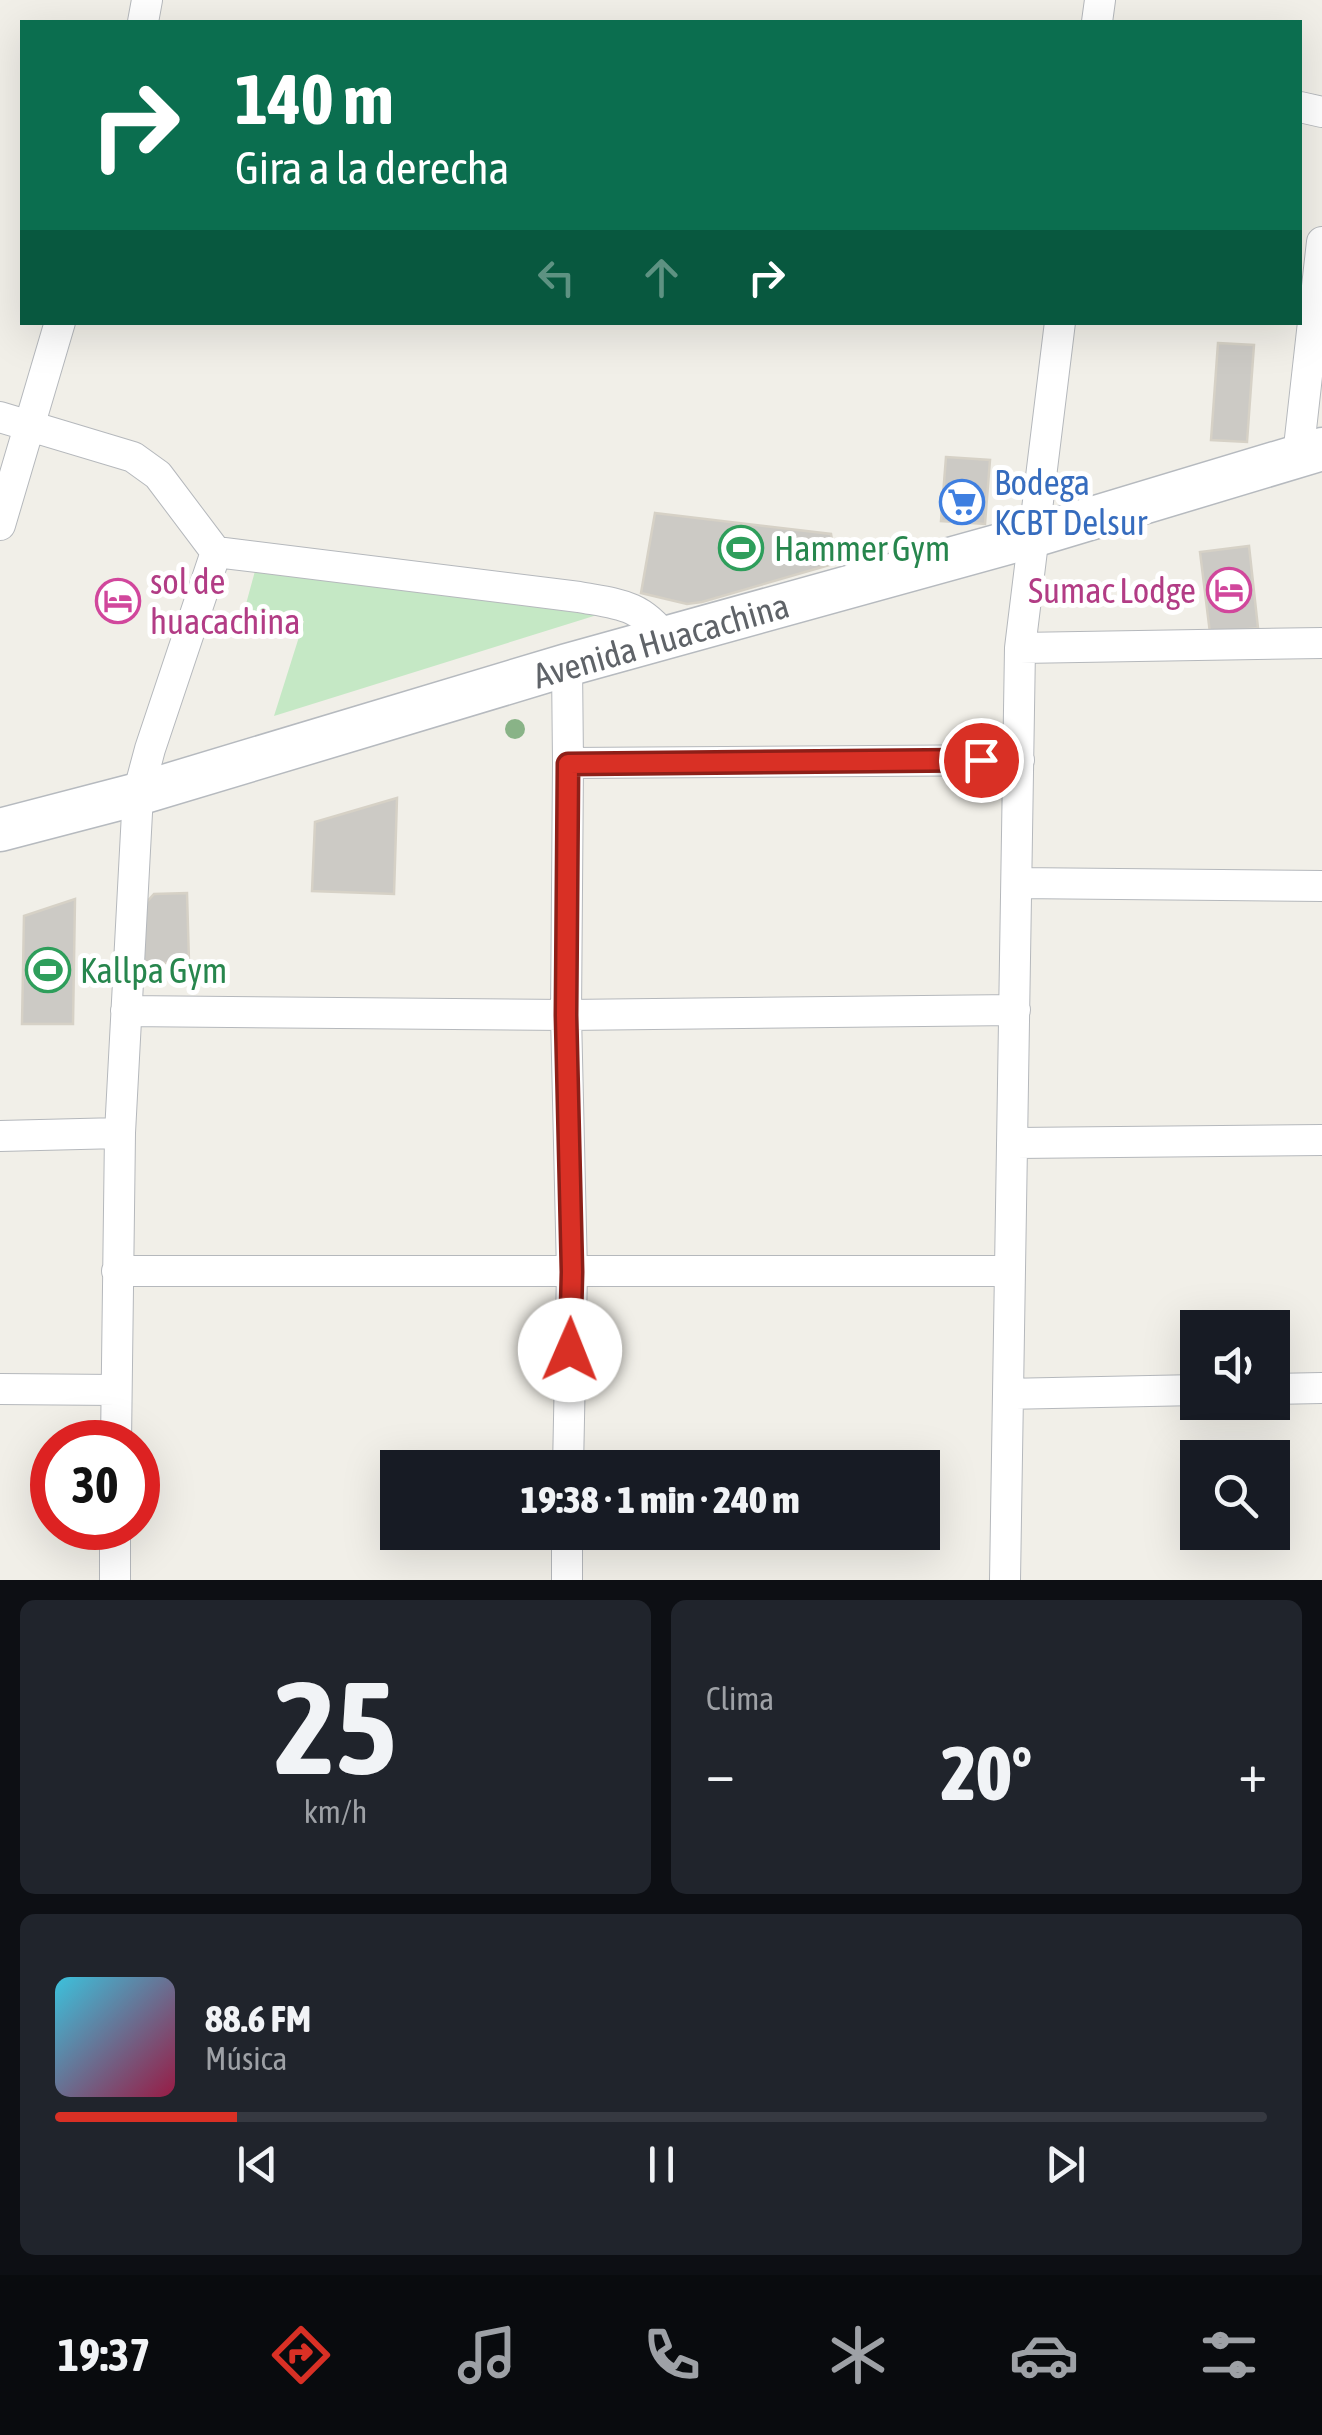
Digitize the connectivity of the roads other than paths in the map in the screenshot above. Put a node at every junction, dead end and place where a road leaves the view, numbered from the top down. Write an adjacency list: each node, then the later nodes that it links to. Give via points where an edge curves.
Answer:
1 (1322, 242): 5 (street)
2 (59, 325): 4 (street)
3 (1060, 325): 7 (street)
4 (14, 421): 6 (street); 8 (street, via 133,456 158,474)
5 (1310, 452): 7 (main road, Avenida Huacachina)
6 (0, 525)
7 (1033, 536): 9 (main road, Avenida Huacachina); 11 (street)
8 (216, 552): 9 (street, via 632,607); 15 (street)
9 (664, 638): 12 (main road, Avenida Huacachina)
10 (1322, 643): 11 (street)
11 (1020, 648): 13 (street)
12 (566, 665): 14 (street); 15 (main road, Avenida Huacachina)
13 (1019, 760): 14 (street); 17 (street)
14 (568, 764): 21 (street)
15 (138, 794): 16 (main road, Avenida Huacachina); 20 (street)
16 (0, 830)
17 (1017, 884): 18 (street); 19 (street)
18 (1322, 886)
19 (1014, 1010): 21 (street); 25 (street)
20 (126, 1011): 21 (street); 22 (street)
21 (566, 1015): 27 (street)
22 (120, 1133): 23 (street); 26 (street)
23 (0, 1136)
24 (1322, 1140): 25 (street)
25 (1012, 1143): 28 (street)
26 (117, 1271): 27 (street); 32 (street)
27 (572, 1272): 28 (street); 36 (street)
28 (1010, 1272): 34 (street)
29 (1322, 1388): 31 (street)
30 (0, 1389): 32 (street)
31 (1290, 1389)
32 (116, 1390): 35 (street)
33 (1180, 1390): 34 (street)
34 (1008, 1394): 41 (street)
35 (116, 1420)
36 (568, 1450)
37 (115, 1550): 39 (street)
38 (567, 1550): 40 (street)
39 (115, 1580)
40 (566, 1580)
41 (1005, 1580)

